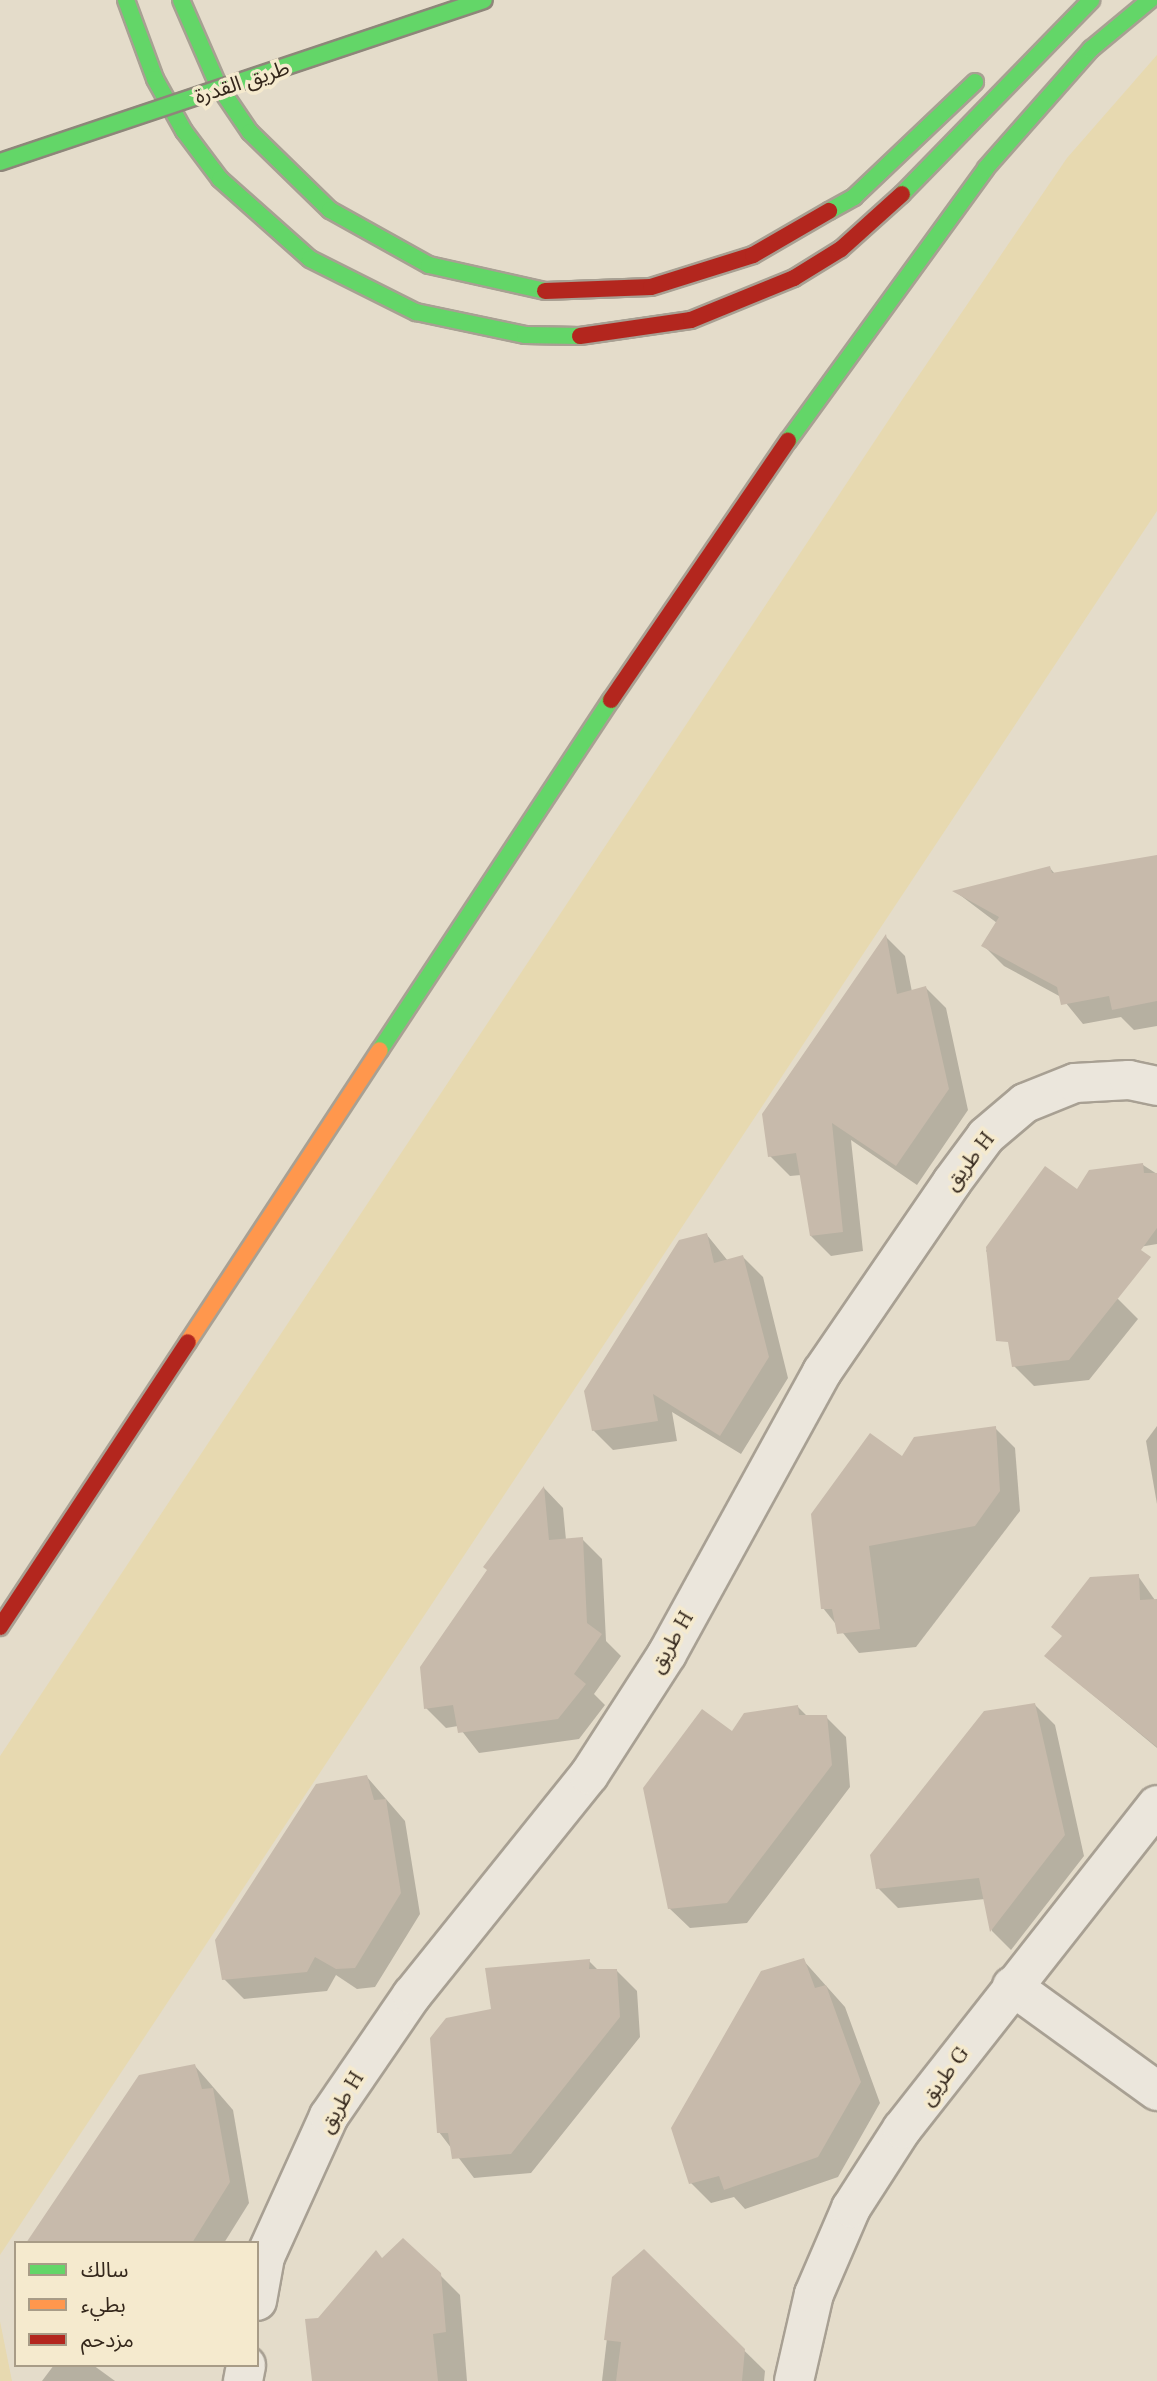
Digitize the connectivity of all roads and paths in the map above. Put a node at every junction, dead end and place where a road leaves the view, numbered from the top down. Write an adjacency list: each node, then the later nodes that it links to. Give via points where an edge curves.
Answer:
1 (126, 0): 5 (main road, via 155,79 184,131 220,178 310,259 416,312 525,335 580,336 704,316 794,278 841,248 934,165)
2 (181, 0): 8 (main road, via 218,85 250,132 330,210 429,265 539,291 651,287 753,255 854,197)
3 (484, 0): 9 (main road, طريق القدرة, bridge)
4 (1085, 0): 7 (main road)
5 (1091, 0)
6 (1150, 0): 11 (main road, via 1091,49 978,178 709,550)
7 (1030, 36)
8 (992, 67)
9 (0, 162)
10 (1157, 1086): 15 (street, طريق H, via 1129,1080 1075,1083 1025,1102 986,1136 959,1172 822,1372 667,1654 589,1775 412,1995 329,2116 265,2257)
11 (0, 1627)
12 (1157, 1805): 13 (street, طريق G)
13 (1012, 1986): 14 (street); 16 (street, طريق G, via 851,2208 814,2294)
14 (1157, 2091)
15 (259, 2290)
16 (794, 2381)

